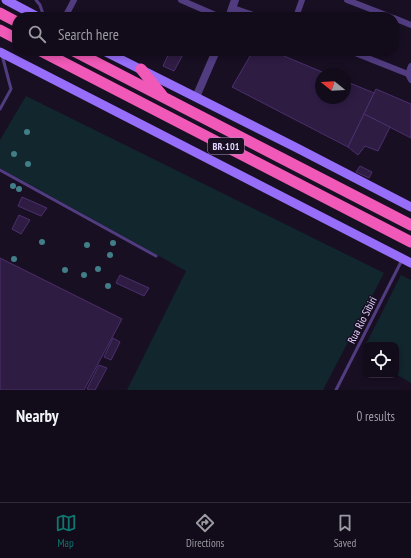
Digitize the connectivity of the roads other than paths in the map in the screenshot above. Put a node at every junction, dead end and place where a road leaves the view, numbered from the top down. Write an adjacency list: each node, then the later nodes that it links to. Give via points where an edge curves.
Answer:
1 (6, 0): 8 (main road)
2 (36, 0): 9 (lane)
3 (74, 0): 10 (street)
4 (181, 0): 11 (street)
5 (302, 0): 13 (street)
6 (347, 0): 14 (street)
7 (234, 4): 12 (street)
8 (29, 12)
9 (42, 12)
10 (68, 12)
11 (209, 12)
12 (249, 12)
13 (298, 12)
14 (378, 12)
15 (0, 13): 16 (highway)
16 (12, 19)
17 (399, 20): 18 (street)
18 (411, 25)
19 (0, 30): 20 (highway)
20 (12, 36)
21 (1, 52): 32 (lane, via 11,89); 38 (main road)
22 (51, 56): 36 (highway, BR-101)
23 (84, 56): 31 (highway, BR-101)
24 (114, 56): 28 (main road)
25 (214, 56): 30 (street)
26 (361, 56): 29 (street)
27 (411, 66): 29 (street)
28 (141, 69): 30 (main road); 31 (highway)
29 (409, 77)
30 (196, 97): 34 (main road)
31 (165, 98): 35 (highway, BR-101)
32 (0, 109)
33 (0, 170): 37 (lane)
34 (411, 207)
35 (411, 225)
36 (411, 242)
37 (156, 256)
38 (407, 261): 39 (lane, Rua Rio Sibiri)
39 (336, 390)

